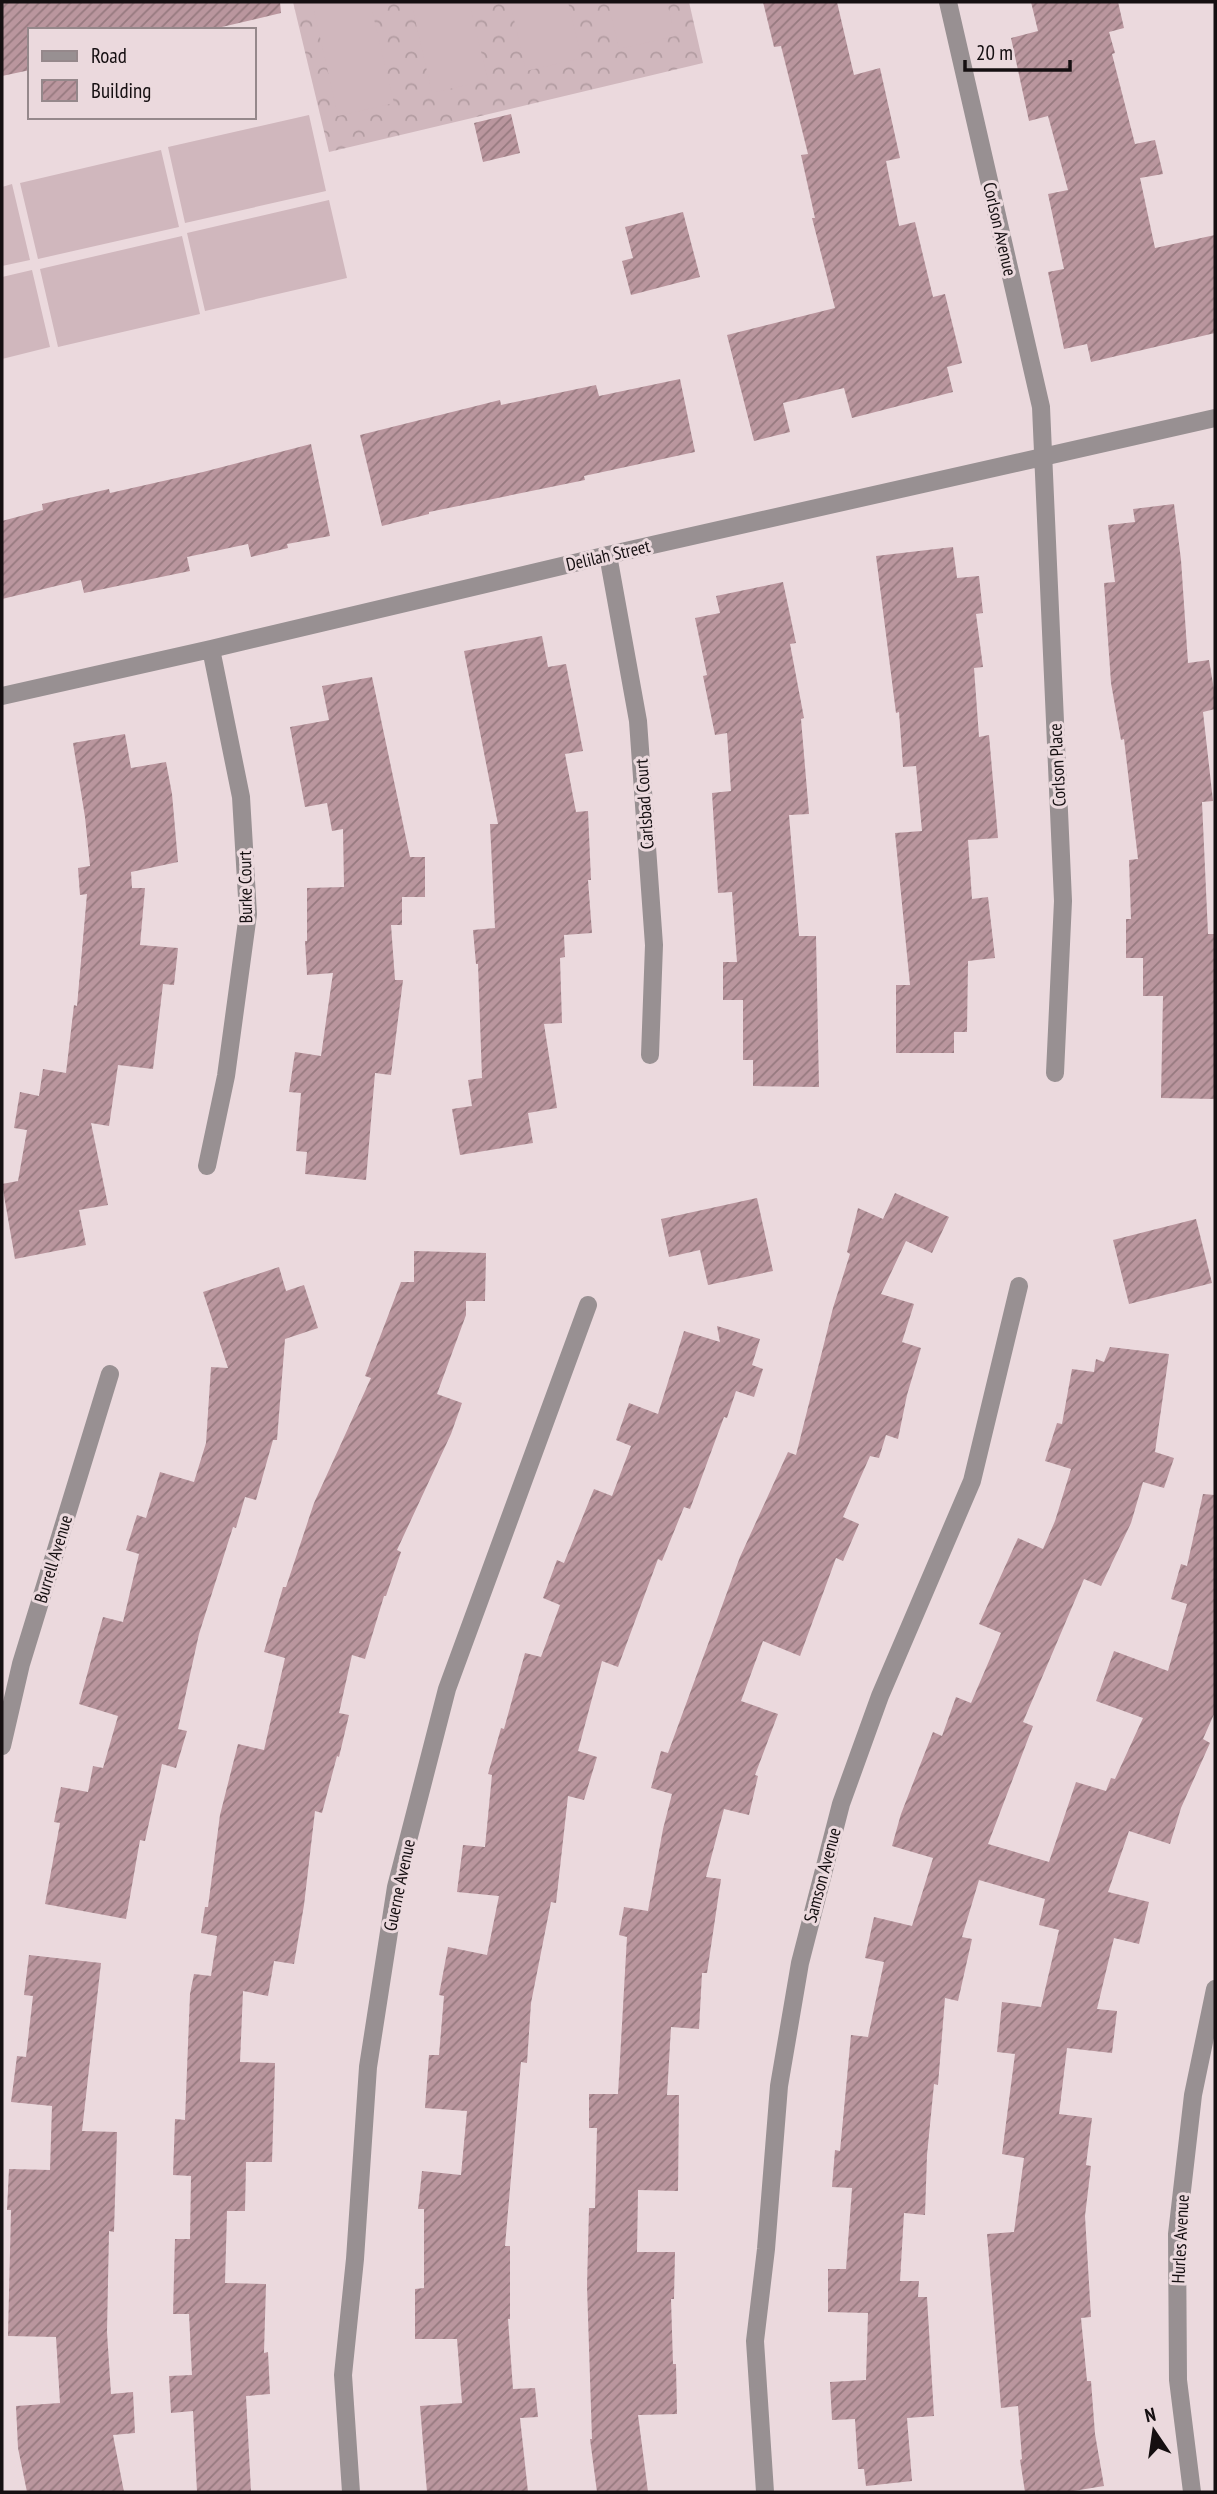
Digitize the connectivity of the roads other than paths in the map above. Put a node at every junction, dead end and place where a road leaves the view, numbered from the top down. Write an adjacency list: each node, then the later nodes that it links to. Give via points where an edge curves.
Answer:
1 (948, 2): 3 (street, Corlson Avenue, via 1041,407)
2 (1215, 418): 3 (street, Delilah Street)
3 (1043, 457): 4 (street, Delilah Street); 8 (street, Corlson Place, via 1063,901)
4 (608, 555): 5 (street, Delilah Street); 7 (street, Carlsbad Court, via 638,721 654,945)
5 (211, 649): 6 (street, Delilah Street); 9 (street, Burke Court, via 242,797 248,914 226,1076)
6 (2, 696)
7 (650, 1055)
8 (1055, 1073)
9 (207, 1166)
10 (1019, 1286): 16 (street, Samson Avenue, via 972,1481 880,1696 841,1804 800,1963 779,2086 755,2341)
11 (587, 1305): 15 (street, Guerne Avenue, via 447,1689 396,1887 368,2067 343,2375)
12 (110, 1374): 13 (street, Burrell Avenue, via 21,1664)
13 (2, 1746)
14 (1215, 1989): 17 (street, Hurles Avenue, via 1193,2095 1177,2234 1178,2380)
15 (351, 2492)
16 (765, 2492)
17 (1192, 2492)

